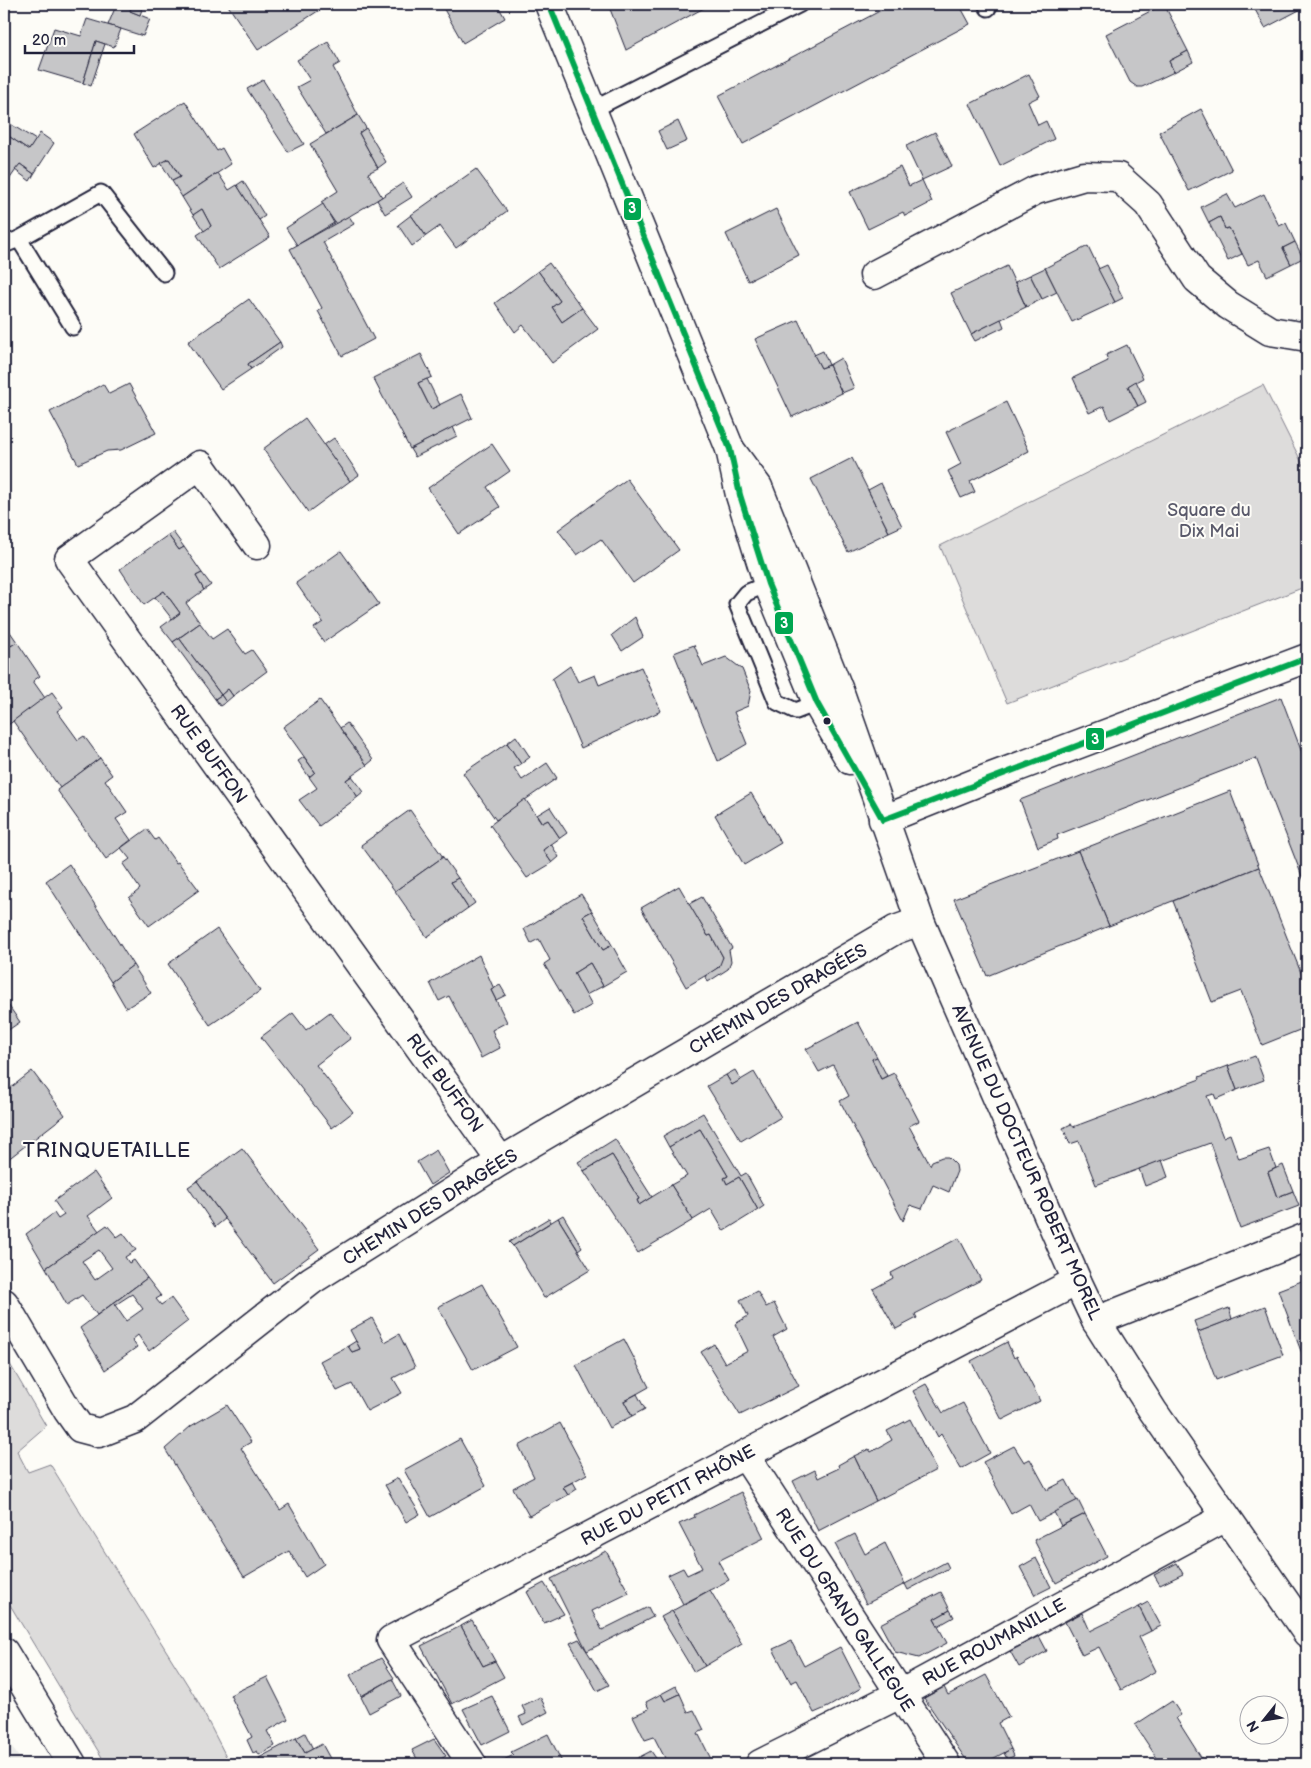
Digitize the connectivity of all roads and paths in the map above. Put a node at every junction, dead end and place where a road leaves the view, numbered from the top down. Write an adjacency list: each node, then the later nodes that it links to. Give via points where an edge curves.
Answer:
1 (549, 4): 3 (street, AVENUE DU DOCTEUR ROBERT MOREL)
2 (800, 4): 3 (lane)
3 (592, 110): 10 (street, AVENUE DU DOCTEUR ROBERT MOREL)
4 (19, 239): 5 (lane); 6 (lane, via 101,193); 8 (lane)
5 (4, 245)
6 (164, 273)
7 (874, 275): 9 (street, via 1036,190 1084,176 1118,176 1148,204 1197,279 1228,305 1270,331)
8 (73, 327)
9 (1307, 337)
10 (730, 448): 12 (street, AVENUE DU DOCTEUR ROBERT MOREL, via 740,495); 15 (street, AVENUE DU DOCTEUR ROBERT MOREL, via 758,487 840,694)
11 (257, 545): 17 (street, RUE BUFFON, via 200,465 69,559)
12 (768, 584): 14 (street, AVENUE DU DOCTEUR ROBERT MOREL); 14 (lane, via 746,593 737,604 777,702 796,711)
13 (1307, 658): 15 (street)
14 (817, 703): 15 (street, AVENUE DU DOCTEUR ROBERT MOREL)
15 (883, 820): 16 (street, AVENUE DU DOCTEUR ROBERT MOREL)
16 (920, 921): 17 (street, CHEMIN DES DRAGÉES, via 896,930); 19 (street, AVENUE DU DOCTEUR ROBERT MOREL)
17 (501, 1161): 20 (street, CHEMIN DES DRAGÉES, via 312,1280 135,1419 99,1433 80,1428)
18 (1307, 1237): 21 (street)
19 (1076, 1281): 21 (street, AVENUE DU DOCTEUR ROBERT MOREL); 22 (street, RUE DU PETIT RHÔNE)
20 (4, 1303)
21 (1096, 1321): 23 (street, AVENUE DU DOCTEUR ROBERT MOREL, via 1153,1412)
22 (745, 1455): 26 (street, RUE DU GRAND GALLÈGUE); 28 (street, RUE DU PETIT RHÔNE, via 391,1640)
23 (1226, 1517): 24 (street, AVENUE DU DOCTEUR ROBERT MOREL); 26 (street, RUE ROUMANILLE)
24 (1307, 1634)
25 (4, 1652): 27 (street)
26 (900, 1694): 29 (street, RUE ROUMANILLE); 30 (street, RUE DU GRAND GALLÈGUE)
27 (72, 1764)
28 (472, 1764)
29 (760, 1764)
30 (946, 1764)

